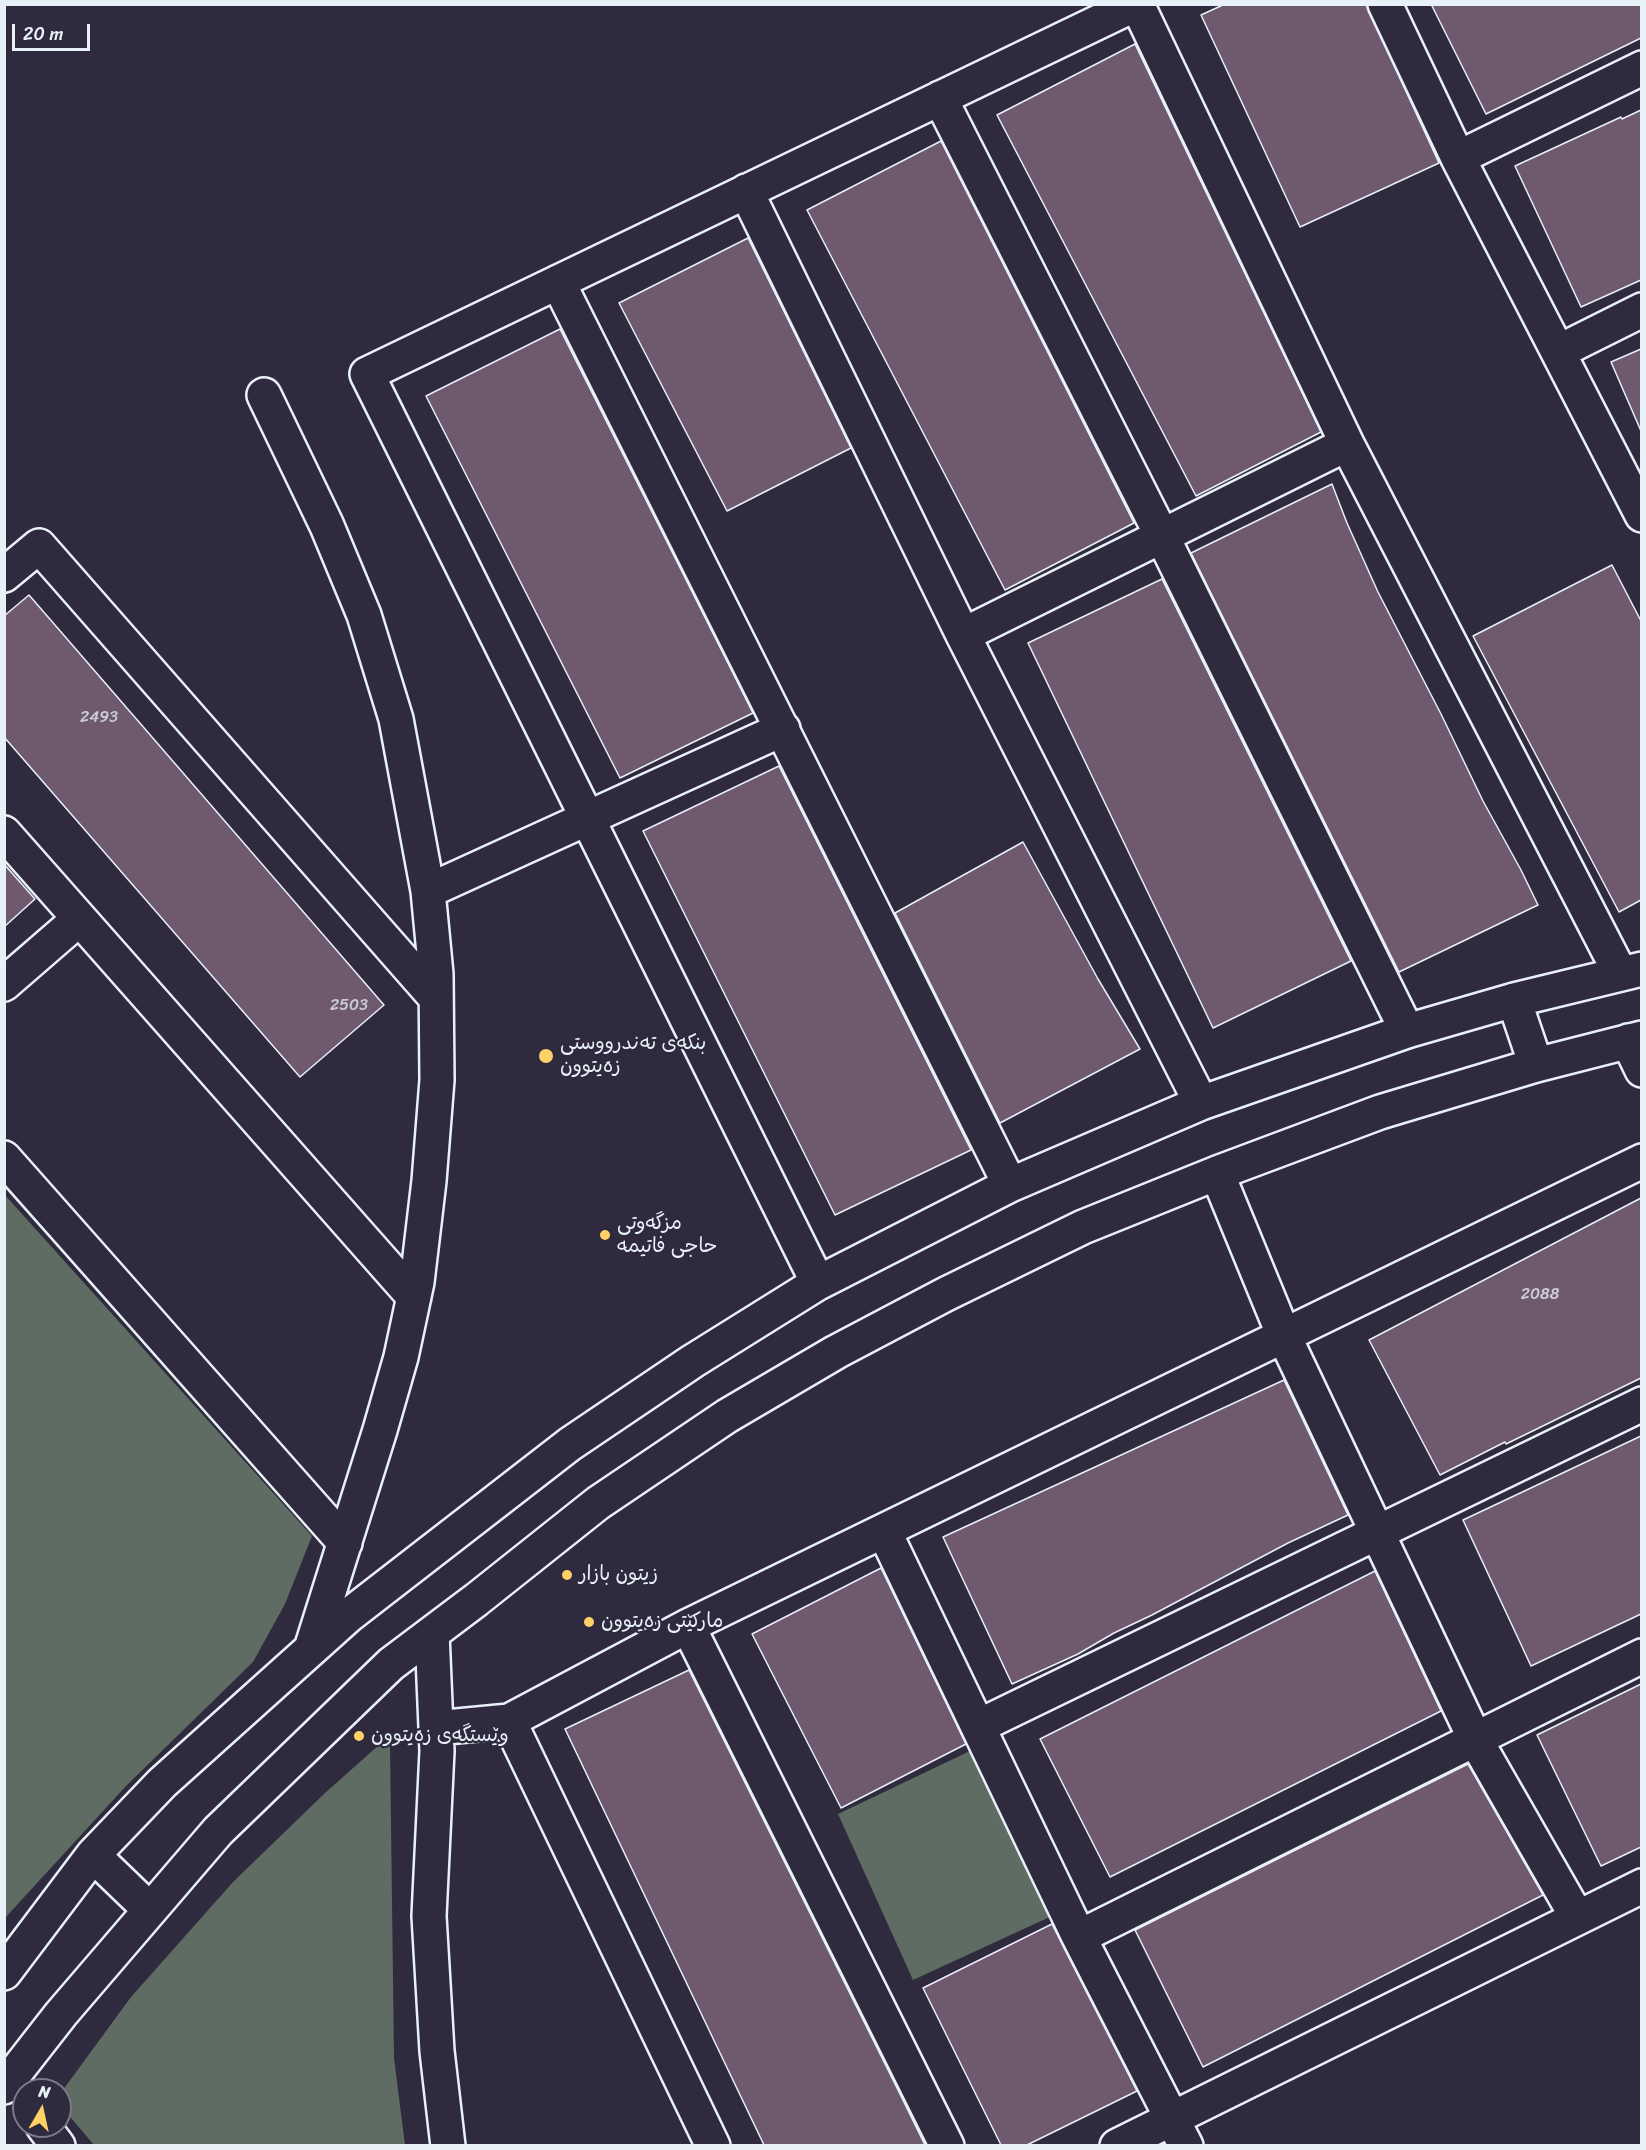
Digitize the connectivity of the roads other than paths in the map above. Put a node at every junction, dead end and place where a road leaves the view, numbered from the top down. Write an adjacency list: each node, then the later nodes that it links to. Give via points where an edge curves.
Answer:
1 (1136, 4): 4 (street); 11 (street)
2 (1385, 4): 5 (street)
3 (1641, 68): 5 (street)
4 (940, 98): 6 (street); 13 (street)
5 (1458, 158): 9 (street)
6 (746, 191): 7 (street); 15 (street)
7 (558, 282): 16 (street); 17 (street, via 367,374)
8 (1641, 310): 9 (street)
9 (1558, 352): 12 (street)
10 (264, 395): 19 (street, via 327,526 364,615 396,719)
11 (1347, 444): 13 (street); 21 (street)
12 (1641, 515)
13 (1162, 536): 15 (street); 25 (street)
14 (4, 575): 23 (street, via 39,546)
15 (963, 635): 29 (street)
16 (783, 729): 17 (street); 33 (street)
17 (589, 818): 19 (street); 34 (street)
18 (4, 833): 20 (street)
19 (429, 891): 23 (street)
20 (79, 919): 22 (street); 35 (street)
21 (1631, 971): 24 (street)
22 (4, 984)
23 (436, 998): 35 (street, via 437,1080)
24 (1514, 1000): 25 (street); 27 (street)
25 (1407, 1031): 29 (street)
26 (1635, 1039): 27 (street); 28 (street)
27 (1536, 1065): 32 (street, via 1380,1113)
28 (1641, 1070)
29 (1201, 1103): 33 (street)
30 (4, 1158): 40 (street)
31 (1641, 1161): 36 (street)
32 (1216, 1173): 36 (street); 42 (street, via 1083,1227 946,1294 736,1410 598,1503)
33 (1010, 1185): 34 (street)
34 (818, 1283): 43 (street, via 570,1444)
35 (414, 1297): 40 (street, via 401,1357)
36 (1284, 1336): 38 (street); 39 (street)
37 (1641, 1404): 39 (street)
38 (884, 1531): 41 (street); 46 (street)
39 (1378, 1532): 46 (street); 48 (street)
40 (345, 1543): 43 (street)
41 (688, 1626): 45 (street); 59 (street)
42 (432, 1633): 47 (street); 51 (street, via 391,1664 218,1831)
43 (310, 1650): 49 (street, via 162,1783)
44 (1641, 1656): 48 (street)
45 (509, 1721): 47 (street); 58 (street)
46 (979, 1726): 53 (street)
47 (436, 1728): 57 (street, via 429,1916 437,2051)
48 (1474, 1739): 52 (street); 53 (street)
49 (93, 1856): 51 (street); 54 (street)
50 (1641, 1886): 52 (street)
51 (150, 1910): 55 (street, via 61,2014)
52 (1577, 1917): 56 (street)
53 (1079, 1937): 56 (street)
54 (4, 1973)
55 (20, 2078)
56 (1179, 2132): 60 (street)
57 (448, 2145)
58 (713, 2145)
59 (947, 2145)
60 (1118, 2145)

